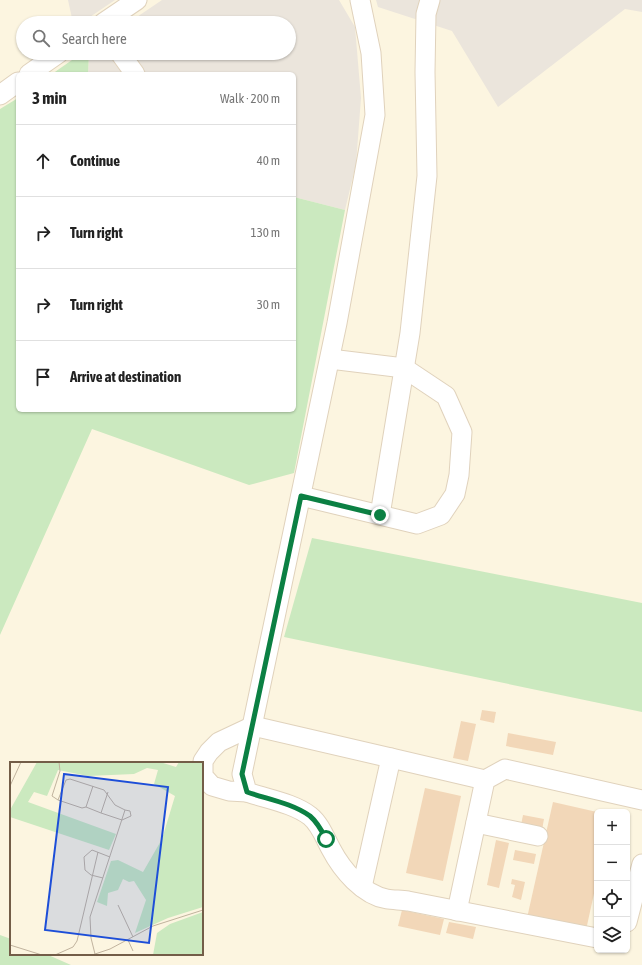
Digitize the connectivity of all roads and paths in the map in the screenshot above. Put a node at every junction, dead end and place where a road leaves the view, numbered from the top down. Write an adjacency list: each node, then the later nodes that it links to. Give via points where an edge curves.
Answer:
1 (360, 0): 11 (street, via 371,53 375,115)
2 (430, 0): 12 (street, via 426,14 425,72 427,176)
3 (132, 2): 4 (street)
4 (113, 16)
5 (49, 60): 7 (street)
6 (125, 60): 8 (street)
7 (32, 72)
8 (134, 72)
9 (16, 83): 10 (street)
10 (0, 95)
11 (330, 359): 12 (street); 13 (street)
12 (404, 368): 14 (street); 14 (street, via 446,396 462,432 459,475 455,494 441,514 430,520 417,524)
13 (301, 496): 14 (street); 15 (street)
14 (380, 515)
15 (253, 726): 16 (street); 17 (street, via 219,742); 20 (street, via 242,774)
16 (391, 758): 19 (street); 25 (street)
17 (202, 762)
18 (203, 776): 20 (street, via 212,786 229,791)
19 (485, 780): 21 (street, via 505,769); 22 (street)
20 (247, 792): 25 (street, via 310,816 320,827 335,857)
21 (642, 800)
22 (476, 823): 23 (street); 26 (street)
23 (538, 836)
24 (642, 864): 27 (street)
25 (362, 887): 26 (street, via 386,899)
26 (457, 911): 28 (street)
27 (628, 917)
28 (594, 937)

